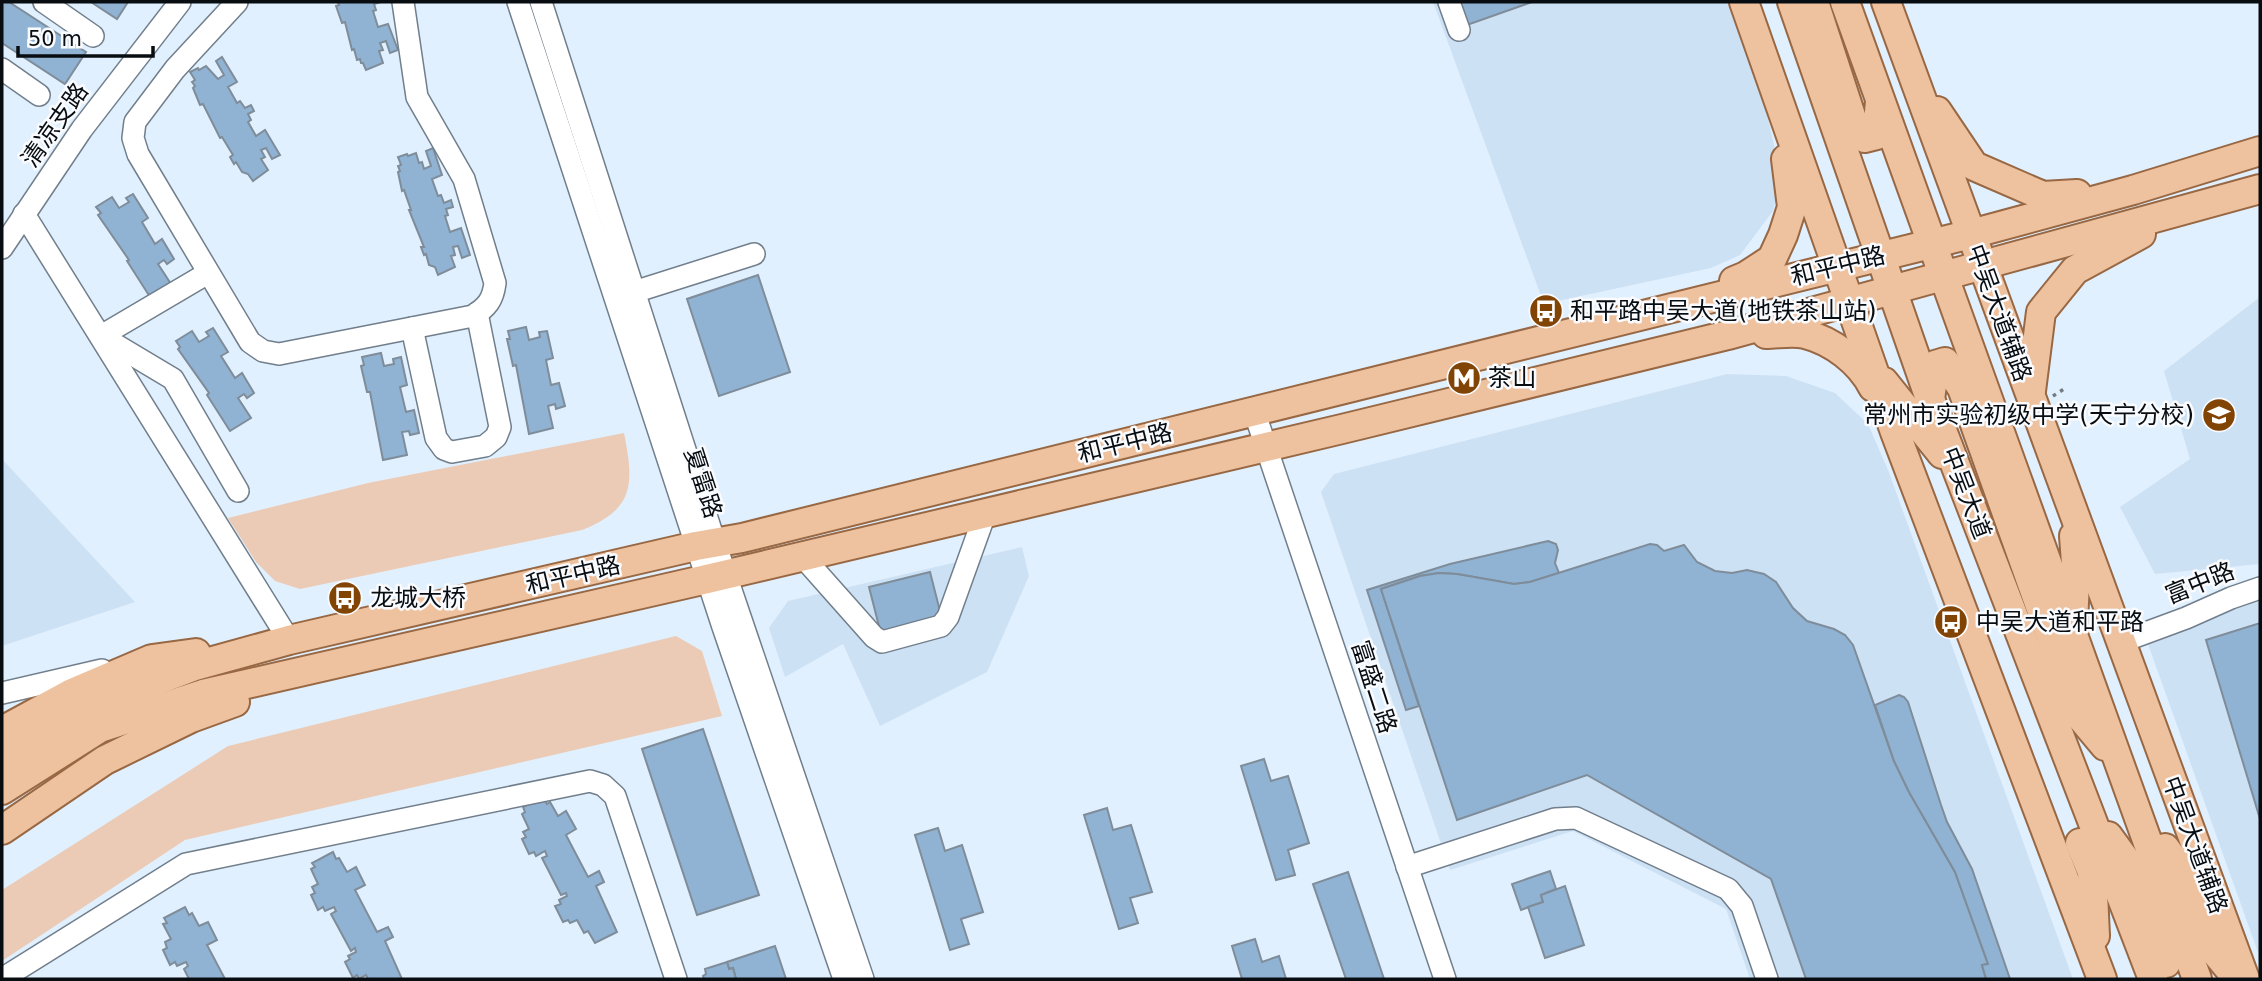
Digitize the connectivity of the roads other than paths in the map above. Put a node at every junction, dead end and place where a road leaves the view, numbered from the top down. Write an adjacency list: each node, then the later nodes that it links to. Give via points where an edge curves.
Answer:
1 (44, 2): 15 (street)
2 (180, 2): 25 (street, 清凉支路)
3 (237, 2): 33 (street, via 175,69 135,122 133,138)
4 (403, 2): 39 (street, via 417,97 464,179 495,283 493,298)
5 (518, 2): 53 (street, 夏雷路)
6 (541, 2): 36 (street, 夏雷路)
7 (1449, 2): 14 (street)
8 (1744, 2): 20 (main road)
9 (1792, 2): 30 (main road, 中吴大道)
10 (1814, 2): 19 (main road, via 1854,125 1864,138 1877,135)
11 (1845, 2): 19 (main road)
12 (1867, 2): 17 (main road, via 1881,41)
13 (1886, 2): 17 (main road, 中吴大道辅路)
14 (1459, 30)
15 (93, 36)
16 (2, 69): 18 (street)
17 (1913, 75): 23 (main road, via 1974,166 2043,196); 26 (main road, 中吴大道辅路)
18 (38, 95)
19 (1880, 97): 27 (main road)
20 (1777, 98): 32 (main road); 38 (main road, via 1792,207 1772,259 1745,276)
21 (2260, 151): 23 (main road, 和平中路)
22 (2260, 189): 24 (main road, 和平中路)
23 (2133, 190): 26 (main road, 和平中路)
24 (2182, 212): 31 (main road, 和平中路); 44 (main road, via 2075,270 2041,312)
25 (24, 214): 28 (street, 清凉支路); 42 (street)
26 (1971, 234): 27 (main road, 和平中路); 31 (main road, 中吴大道辅路)
27 (1933, 244): 30 (main road, 和平中路); 34 (main road)
28 (2, 247)
29 (754, 254): 36 (street)
30 (1880, 256): 32 (main road, 和平中路); 35 (main road, 中吴大道)
31 (1982, 266): 34 (main road, 和平中路); 44 (main road, 中吴大道辅路)
32 (1836, 267): 37 (main road); 38 (main road, 和平中路)
33 (208, 273): 40 (street, via 250,342 263,351 279,354); 42 (street)
34 (1944, 276): 35 (main road, 和平中路); 57 (main road)
35 (1892, 290): 37 (main road, 和平中路); 45 (main road, 中吴大道)
36 (634, 292): 53 (street, 夏雷路)
37 (1849, 302): 41 (main road, 和平中路); 43 (main road)
38 (1655, 310): 46 (main road, 和平中路)
39 (477, 313): 40 (street); 40 (street, via 500,427 485,446 452,452 436,438)
40 (412, 328)
41 (1728, 335): 47 (main road, via 1804,334 1837,347 1867,375); 48 (main road, 和平中路)
42 (101, 336): 50 (street, via 173,379); 58 (street)
43 (1872, 366): 47 (main road); 49 (main road)
44 (2041, 396): 51 (main road, 中吴大道辅路)
45 (1930, 399): 49 (main road, 中吴大道); 66 (main road, via 1934,365 1945,362 1962,388 2079,715)
46 (1254, 411): 48 (street, 富盛二路); 53 (main road, 和平中路)
47 (1895, 432): 72 (main road)
48 (1267, 447): 52 (main road, 和平中路); 71 (street, 富盛二路)
49 (1960, 476): 64 (main road, 中吴大道)
50 (238, 491)
51 (2071, 508): 57 (main road, via 2076,563); 59 (main road, 中吴大道辅路)
52 (985, 513): 54 (main road, 和平中路); 54 (street, via 941,626 883,642)
53 (705, 544): 55 (street, 夏雷路); 58 (main road, 和平中路)
54 (803, 557): 55 (main road, 和平中路)
55 (716, 577): 61 (main road, 和平中路); 75 (street, 夏雷路); 76 (street, 夏雷路)
56 (2260, 589): 59 (street, 富中路)
57 (2073, 635): 66 (main road)
58 (289, 640): 60 (main road); 65 (main road, 和平中路, via 195,666 90,706)
59 (2121, 642): 83 (main road, 中吴大道辅路)
60 (152, 659): 62 (street); 63 (main road, via 70,694)
61 (340, 663): 67 (main road, 和平中路, via 203,694 100,728); 70 (main road, via 191,718 105,760)
62 (2, 693)
63 (2, 731)
64 (2068, 757): 68 (main road, 中吴大道); 72 (main road, via 2074,826 2092,872)
65 (2, 762)
66 (2119, 765): 69 (main road)
67 (2, 790)
68 (2086, 805): 79 (main road, 中吴大道); 80 (main road, via 2135,873)
69 (2136, 811): 81 (main road); 82 (main road, via 2173,859 2208,943)
70 (2, 830)
71 (1407, 867): 77 (street, 富盛二路); 78 (street, via 1555,819 1576,818 1727,889 1742,906)
72 (2099, 971)
73 (2, 979): 74 (street, via 186,864 590,781 615,796)
74 (676, 979)
75 (844, 979)
76 (863, 979)
77 (1445, 979)
78 (1767, 979)
79 (2152, 979)
80 (2172, 979)
81 (2197, 979)
82 (2238, 979)
83 (2245, 979)

